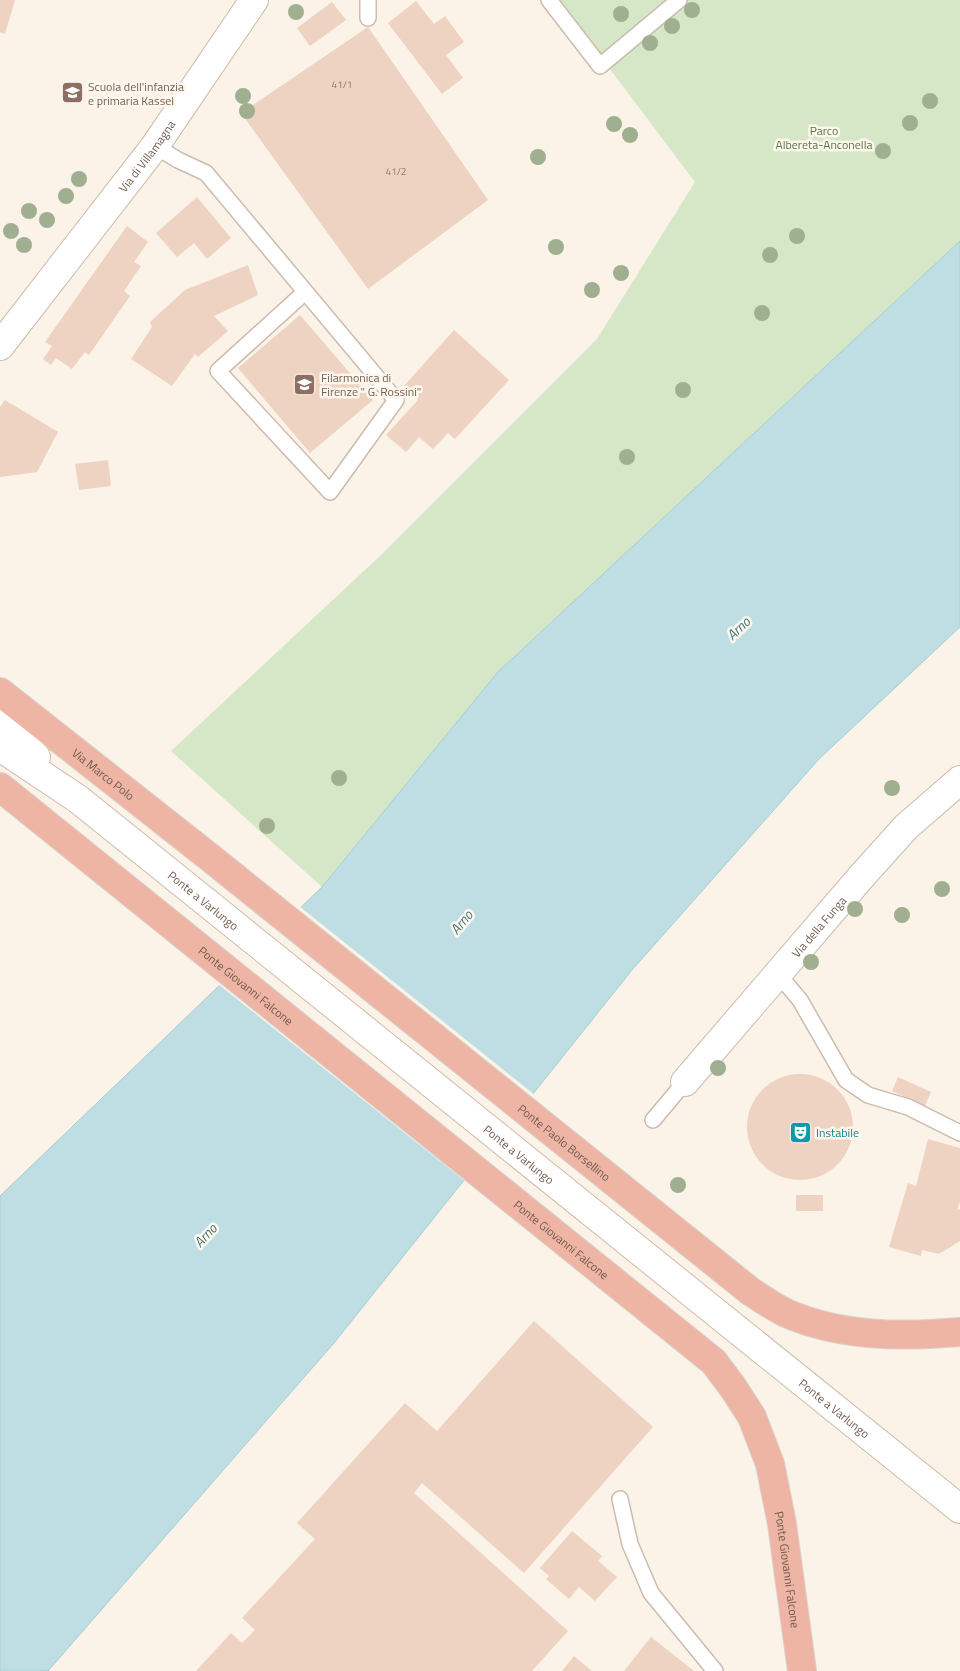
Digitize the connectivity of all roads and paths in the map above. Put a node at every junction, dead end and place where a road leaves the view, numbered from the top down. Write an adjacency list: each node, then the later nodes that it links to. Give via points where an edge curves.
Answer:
1 (254, 0): 6 (street, Via di Villamagna)
2 (368, 0): 5 (lane)
3 (549, 0): 4 (lane, via 600,66)
4 (679, 0)
5 (368, 18)
6 (155, 146): 7 (street, Via di Villamagna); 8 (lane, via 206,173)
7 (85, 236): 9 (street, Via di Villamagna); 10 (street, Via di Villamagna)
8 (305, 292): 8 (lane, via 396,400 330,492 218,371)
9 (0, 319)
10 (0, 346)
11 (0, 692): 17 (highway, Via Marco Polo)
12 (0, 720): 16 (street, Ponte a Varlungo)
13 (0, 748): 16 (street, Ponte a Varlungo)
14 (960, 780): 18 (street, Via della Funga, via 906,827)
15 (0, 787): 26 (highway, Ponte Giovanni Falcone, via 714,1362 748,1411 767,1453 795,1609)
16 (78, 799): 24 (street, Ponte a Varlungo)
17 (208, 856): 22 (highway, Ponte Paolo Borsellino, via 767,1302 786,1313 821,1325 860,1332 896,1336)
18 (778, 974): 19 (street, Via della Funga); 21 (lane, via 800,1000 846,1080 868,1095 908,1107)
19 (685, 1082): 20 (lane)
20 (653, 1120)
21 (960, 1133)
22 (960, 1332)
23 (620, 1499): 25 (lane, via 630,1544 651,1593)
24 (960, 1509)
25 (715, 1671)
26 (802, 1671)

